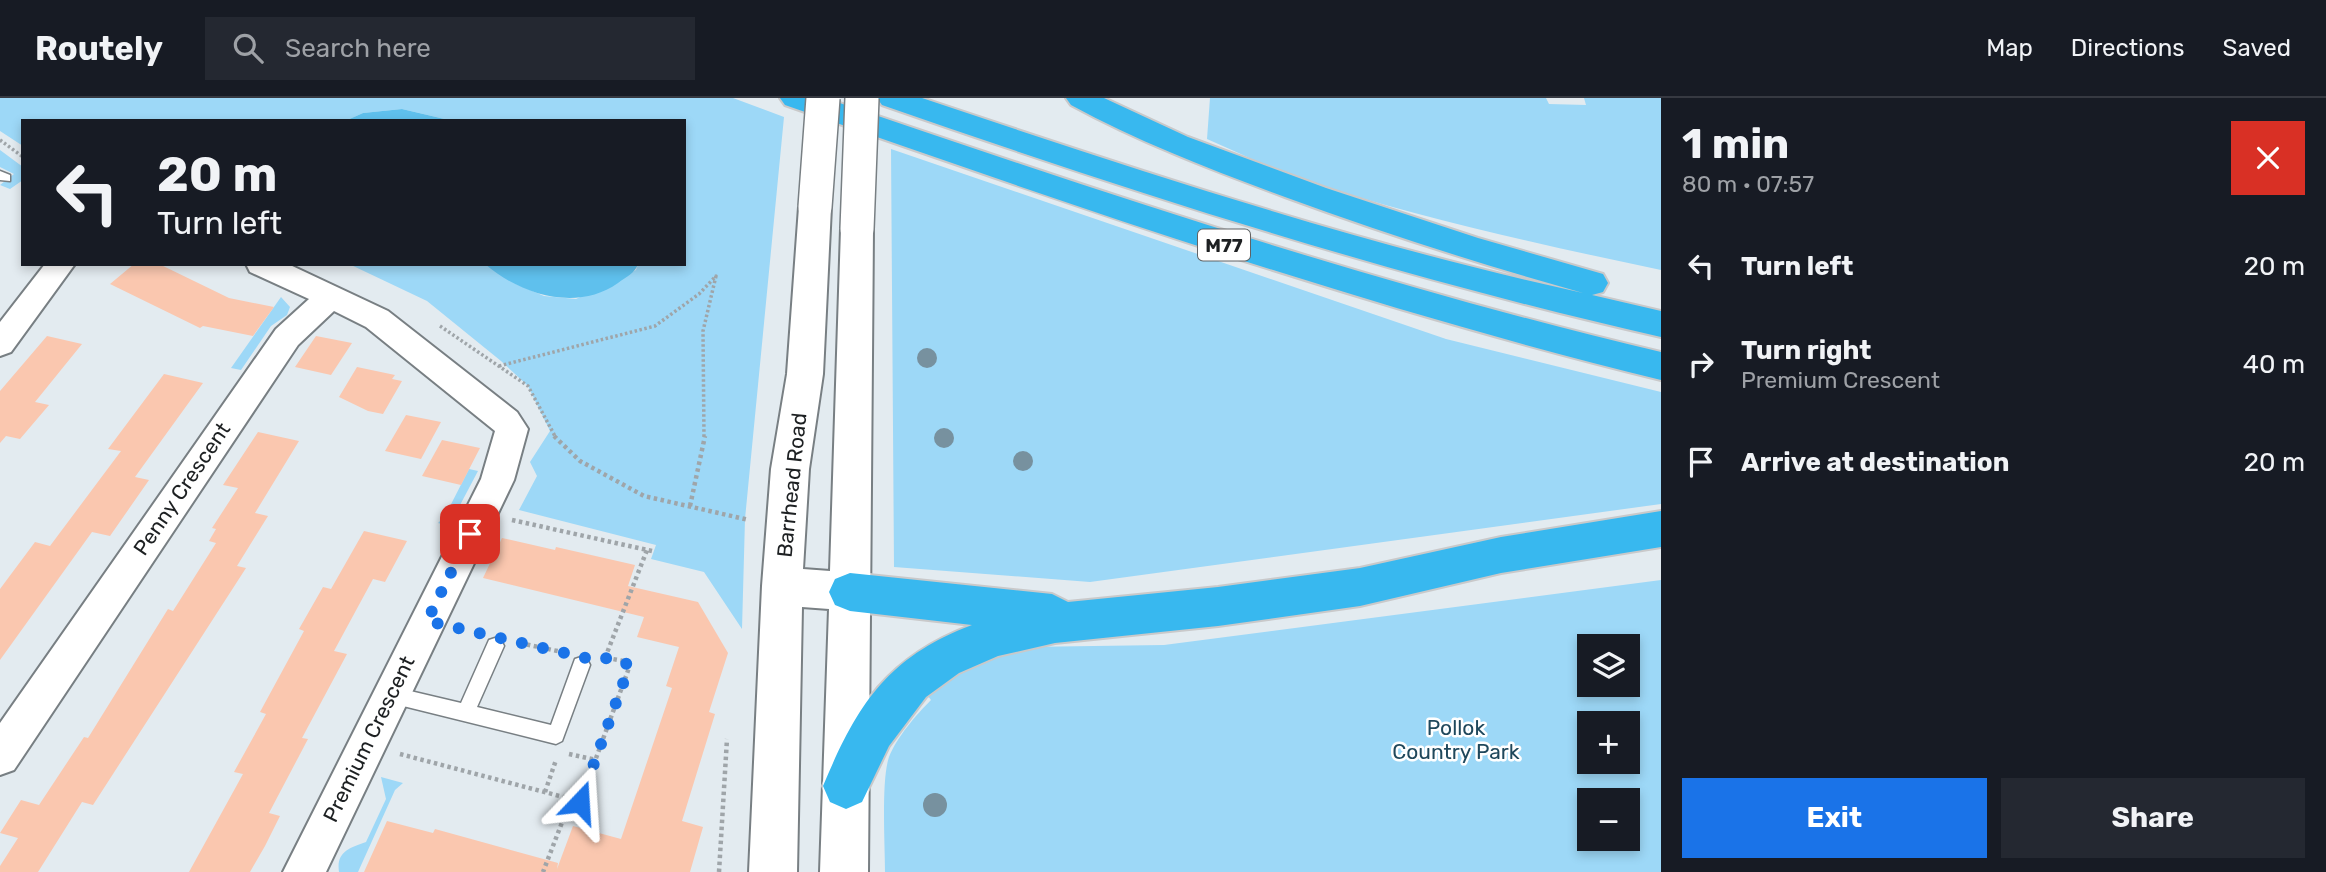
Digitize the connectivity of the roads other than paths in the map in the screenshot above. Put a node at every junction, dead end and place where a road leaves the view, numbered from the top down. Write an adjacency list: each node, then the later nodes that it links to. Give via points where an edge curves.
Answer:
1 (795, 98): 12 (highway, M77, via 1357,287)
2 (823, 98): 14 (main road, Barrhead Road, bridge, via 804,373 790,470)
3 (862, 98): 15 (main road, bridge)
4 (892, 98): 10 (highway, M77, via 1319,239)
5 (1081, 98): 9 (highway, via 1150,133 1350,208)
6 (59, 266): 11 (street)
7 (264, 266): 8 (street)
8 (331, 296): 19 (street, Premium Crescent, via 377,318 512,429 497,480); 21 (street, Penny Crescent, via 287,337)
9 (1661, 301)
10 (1661, 324)
11 (0, 344)
12 (1661, 366)
13 (1661, 529): 16 (highway, via 1537,548 1363,587 1172,612)
14 (782, 586): 15 (main road); 24 (main road, Barrhead Road)
15 (850, 592): 16 (highway); 22 (main road)
16 (1085, 617): 22 (highway, via 974,644 919,675 877,721)
17 (495, 646): 20 (lane)
18 (582, 660): 20 (lane, via 556,736)
19 (389, 695): 20 (lane); 23 (street, Premium Crescent)
20 (465, 714)
21 (0, 756)
22 (846, 786): 25 (main road)
23 (304, 872)
24 (773, 872)
25 (844, 872)

